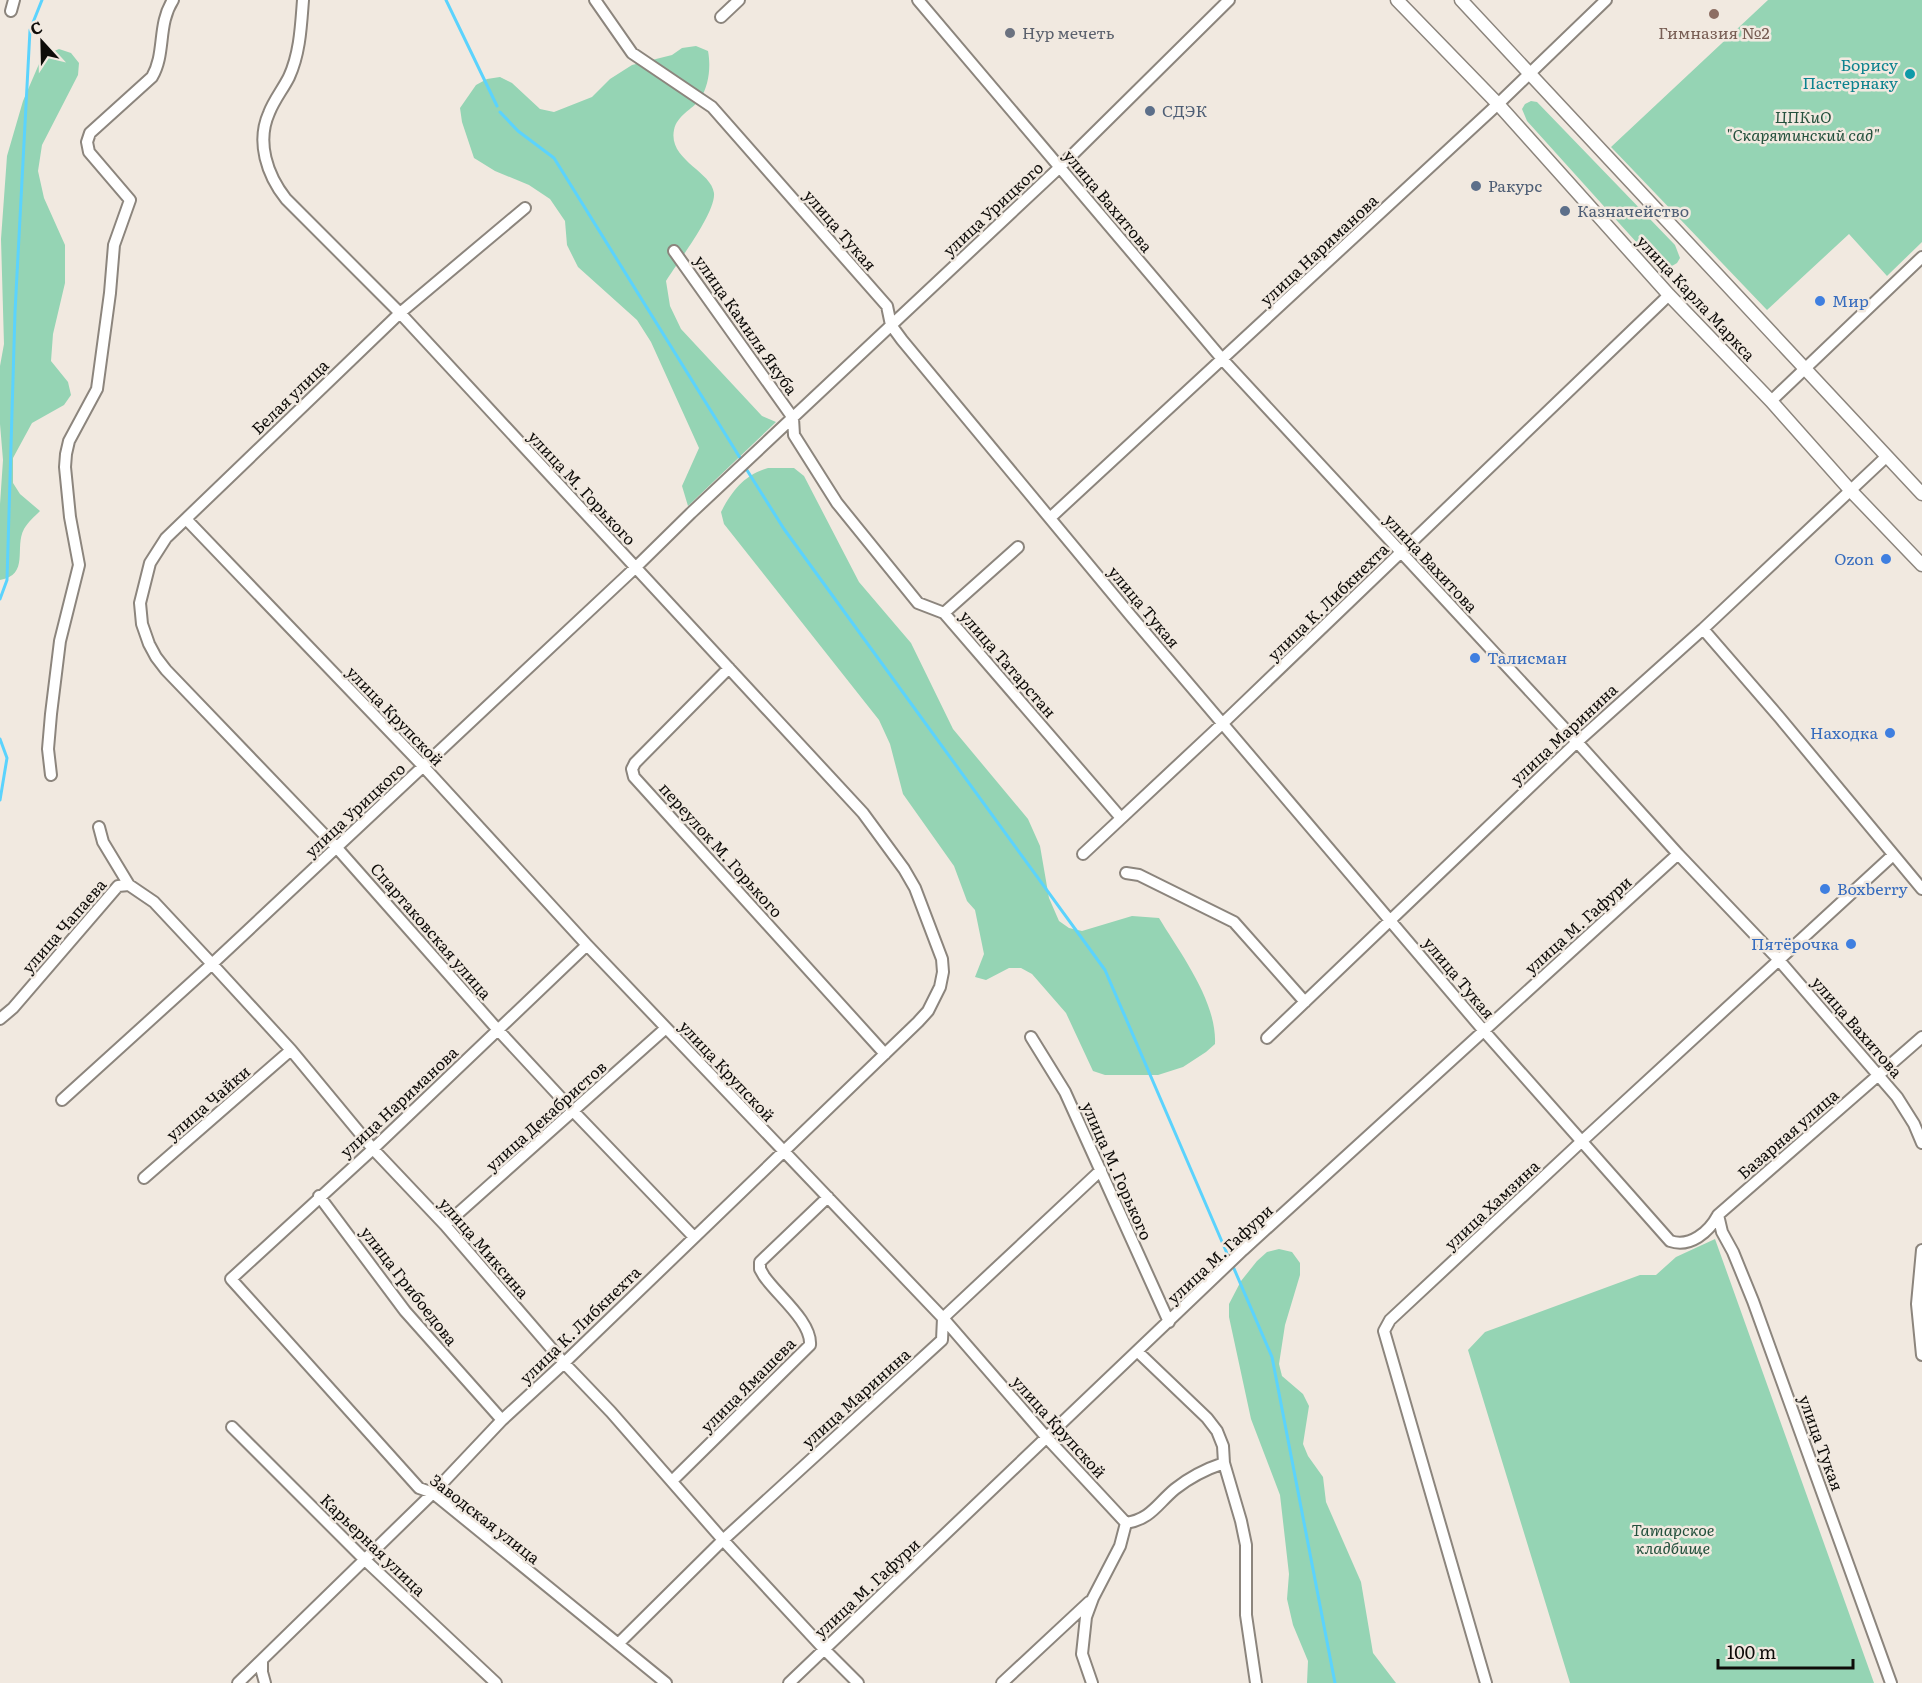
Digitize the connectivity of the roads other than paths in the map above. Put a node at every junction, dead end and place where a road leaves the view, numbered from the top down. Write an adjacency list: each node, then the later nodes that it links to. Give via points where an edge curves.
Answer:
1 (173, 0): 40 (street, via 163,22 152,77 90,133 87,142 89,152 130,200 114,245 97,389 66,454 70,517 79,565 60,641 48,749)
2 (303, 0): 18 (street, улица М. Горького, via 297,52 264,130 266,162 286,199)
3 (596, 0): 19 (street, улица Тукая, via 632,53 712,107 887,306)
4 (739, 0): 10 (street)
5 (918, 0): 13 (street, улица Вахитова)
6 (1229, 0): 13 (street, улица Урицкого)
7 (1397, 0): 12 (main road, улица Карла Маркса)
8 (1461, 0): 11 (main road, улица Карла Маркса)
9 (1606, 0): 11 (street, улица Нариманова)
10 (721, 17)
11 (1530, 73): 12 (street, улица Нариманова); 21 (main road, улица Карла Маркса)
12 (1498, 104): 17 (main road, улица Карла Маркса); 20 (street, улица Нариманова)
13 (1060, 167): 19 (street, улица Урицкого); 20 (street, улица Вахитова)
14 (525, 208): 18 (street, Белая улица)
15 (674, 250): 23 (street, улица Камиля Якуба)
16 (1922, 257): 21 (street)
17 (1669, 295): 22 (main road, улица Карла Маркса); 30 (street, улица К. Либкнехта)
18 (400, 313): 28 (street, Белая улица); 32 (street, улица М. Горького)
19 (891, 325): 23 (street, улица Урицкого); 27 (street, улица Тукая)
20 (1223, 360): 27 (street, улица Нариманова); 30 (street, улица Вахитова)
21 (1807, 369): 22 (street); 24 (main road, улица Карла Маркса)
22 (1772, 401): 25 (main road, улица Карла Маркса)
23 (793, 418): 32 (street, улица Урицкого); 33 (street, улица Татарстан, via 794,435 837,502 918,603)
24 (1886, 457): 25 (street, улица Маринина); 26 (main road, улица Карла Маркса)
25 (1851, 491): 31 (main road, улица Карла Маркса); 34 (street, улица Маринина)
26 (1922, 494)
27 (1050, 518): 37 (street, улица Тукая)
28 (186, 519): 35 (street, Белая улица, via 166,538 150,563 140,603); 39 (street, улица Крупской)
29 (1018, 547): 33 (street)
30 (1401, 552): 37 (street, улица К. Либкнехта); 38 (street, улица Вахитова)
31 (1922, 565)
32 (635, 568): 36 (street, улица М. Горького); 39 (street, улица Урицкого)
33 (944, 613): 41 (street, улица Татарстан)
34 (1703, 629): 38 (street, улица Маринина); 46 (street)
35 (149, 644): 43 (street, Спартаковская улица, via 166,670)
36 (729, 668): 54 (street, улица М. Горького, via 863,813 904,869 937,943 943,966); 64 (street, переулок М. Горького, via 635,763 634,777)
37 (1222, 724): 41 (street, улица К. Либкнехта); 50 (street, улица Тукая)
38 (1577, 742): 45 (street, улица Вахитова); 50 (street, улица Маринина)
39 (423, 766): 43 (street, улица Урицкого); 51 (street, улица Крупской)
40 (51, 775)
41 (1121, 818): 44 (street, улица К. Либкнехта)
42 (99, 827): 48 (street, улица Миксина, via 103,842)
43 (337, 848): 53 (street, улица Урицкого); 58 (street, Спартаковская улица)
44 (1083, 854)
45 (1678, 854): 52 (street, улица Вахитова); 59 (street, улица М. Гафури)
46 (1893, 855): 49 (street); 52 (street, улица Хамзина)
47 (1126, 873): 55 (street, via 1139,875 1234,922)
48 (129, 885): 53 (street, улица Миксина, via 154,902); 56 (street, улица Чапаева, via 118,886)
49 (1922, 889)
50 (1390, 919): 55 (street, улица Маринина); 59 (street, улица Тукая)
51 (587, 945): 57 (street, улица Крупской); 58 (street, улица Нариманова)
52 (1778, 959): 65 (street, улица Вахитова); 68 (street, улица Хамзина)
53 (212, 964): 63 (street, улица Миксина); 66 (street, улица Урицкого)
54 (940, 987): 64 (street, улица К. Либкнехта, via 928,1011)
55 (1305, 1002): 62 (street, улица Маринина)
56 (0, 1019)
57 (666, 1028): 67 (street, улица Декабристов); 71 (street, улица Крупской)
58 (498, 1030): 67 (street, Спартаковская улица); 70 (street, улица Нариманова)
59 (1484, 1031): 68 (street, улица Тукая); 83 (street, улица М. Гафури)
60 (1031, 1036): 72 (street, улица М. Горького, via 1065,1092)
61 (1922, 1037): 65 (street, Базарная улица)
62 (1267, 1038)
63 (291, 1050): 70 (street, улица Миксина); 73 (street, улица Чайки)
64 (885, 1054): 71 (street, улица К. Либкнехта)
65 (1879, 1074): 69 (street, улица Вахитова, via 1914,1124); 76 (street, Базарная улица)
66 (62, 1100)
67 (574, 1112): 77 (street, улица Декабристов); 78 (street, Спартаковская улица)
68 (1581, 1142): 79 (street, улица Тукая); 109 (street, улица Хамзина, via 1390,1320 1384,1331)
69 (1922, 1145)
70 (373, 1149): 74 (street, улица Нариманова); 77 (street, улица Миксина)
71 (782, 1152): 75 (street, улица Крупской); 78 (street, улица К. Либкнехта)
72 (1101, 1170): 82 (street); 83 (street, улица М. Горького)
73 (144, 1178)
74 (319, 1196): 81 (street, улица Нариманова); 87 (street, улица Грибоедова, via 405,1311)
75 (828, 1197): 82 (street, улица Крупской); 91 (street, улица Ямашева, via 760,1262 764,1276 806,1327 810,1345)
76 (1718, 1215): 79 (street, Базарная улица, via 1712,1226 1688,1242); 110 (street, улица Тукая, via 1753,1301)
77 (445, 1225): 86 (street, улица Миксина)
78 (693, 1236): 86 (street, улица К. Либкнехта)
79 (1670, 1241)
80 (1922, 1250): 85 (street, via 1917,1304)
81 (231, 1279): 92 (street, Заводская улица, via 419,1488)
82 (943, 1318): 89 (street, улица Крупской); 94 (street, улица Маринина, via 942,1340)
83 (1169, 1322): 84 (street, улица М. Гафури)
84 (1138, 1352): 89 (street, улица М. Гафури); 90 (street, via 1207,1418 1223,1446)
85 (1922, 1355)
86 (564, 1363): 87 (street, улица К. Либкнехта); 91 (street, улица Миксина)
87 (502, 1420): 92 (street, улица К. Либкнехта)
88 (232, 1426): 95 (street, Карьерная улица)
89 (1047, 1438): 93 (street, улица Крупской); 98 (street, улица М. Гафури)
90 (1224, 1463): 93 (street, via 1187,1480 1150,1514); 108 (street, via 1246,1545 1246,1615)
91 (672, 1481): 94 (street, улица Миксина)
92 (433, 1493): 95 (street, улица К. Либкнехта); 97 (street, Заводская улица)
93 (1126, 1523): 96 (street, via 1120,1546)
94 (723, 1540): 97 (street, улица Маринина); 98 (street, улица Миксина)
95 (364, 1560): 99 (street, улица К. Либкнехта); 102 (street, Карьерная улица)
96 (1093, 1598): 106 (street); 107 (street, via 1086,1617 1082,1654)
97 (618, 1644): 103 (street, Заводская улица)
98 (824, 1649): 104 (street, улица М. Гафури); 105 (street, улица Миксина)
99 (262, 1661): 100 (street, улица К. Либкнехта); 101 (street)
100 (238, 1683)
101 (265, 1683)
102 (496, 1683)
103 (666, 1683)
104 (789, 1683)
105 (858, 1683)
106 (1002, 1683)
107 (1092, 1683)
108 (1256, 1683)
109 (1486, 1683)
110 (1891, 1683)

